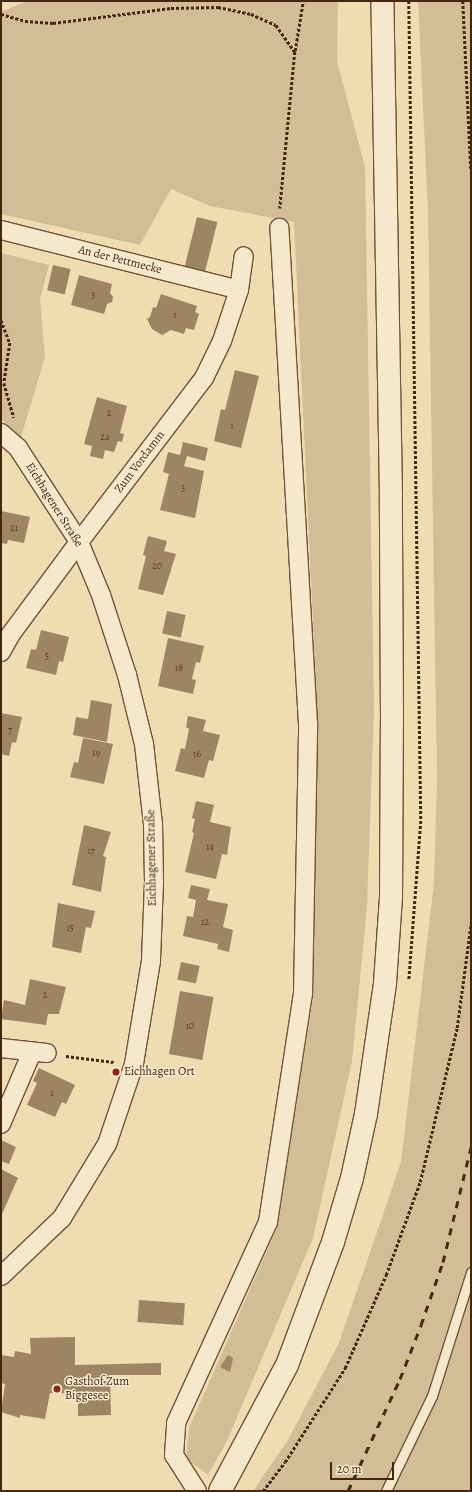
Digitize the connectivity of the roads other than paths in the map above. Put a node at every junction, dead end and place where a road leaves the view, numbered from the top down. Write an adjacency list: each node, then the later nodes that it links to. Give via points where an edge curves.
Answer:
1 (382, 1): 14 (main road, via 392,690 391,897 385,983 366,1114 352,1178 333,1242 287,1365)
2 (279, 228): 13 (street, via 308,724 303,994 268,1222 176,1423 174,1455)
3 (1, 230): 5 (street, An der Pettmecke)
4 (244, 256): 5 (street, Zum Vordamm)
5 (239, 290): 7 (street, Zum Vordamm, via 222,341 204,378)
6 (6, 437): 7 (street, Eichhagener Straße, via 18,448)
7 (79, 542): 8 (street, Zum Vordamm, via 11,634); 12 (street, Eichhagener Straße, via 101,595 127,676 144,744 153,824 151,961 134,1064 107,1144 62,1218)
8 (1, 652)
9 (1, 1048): 10 (street, via 39,1053)
10 (1, 1124)
11 (471, 1272): 15 (lane, via 432,1396)
12 (1, 1276)
13 (197, 1491)
14 (220, 1491)
15 (386, 1491)

